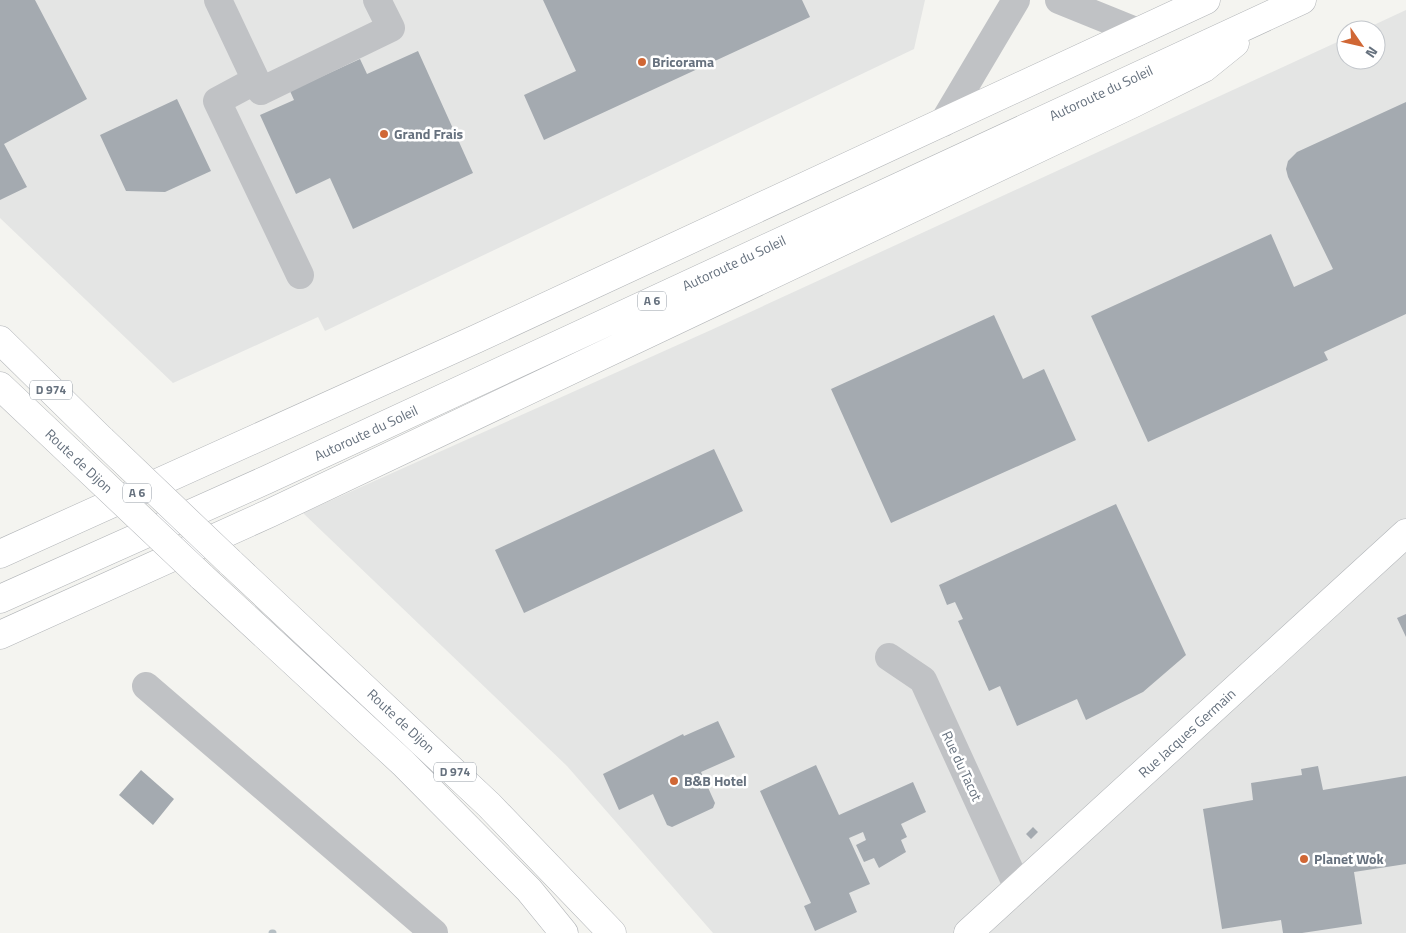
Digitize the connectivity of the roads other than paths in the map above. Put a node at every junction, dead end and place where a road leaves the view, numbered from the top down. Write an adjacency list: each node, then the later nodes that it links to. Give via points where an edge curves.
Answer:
1 (218, 0): 9 (street)
2 (377, 0): 9 (street, via 392,28 261,91)
3 (1016, 0): 10 (street)
4 (1059, 0): 8 (street)
5 (1206, 0): 8 (main road, A 6)
6 (1302, 0): 7 (main road, Autoroute du Soleil / A 6)
7 (1267, 16): 18 (main road, Autoroute du Soleil / A 6, via 275,476); 19 (main road, via 1204,68 1134,103 270,513)
8 (1138, 32): 10 (main road, A 6)
9 (256, 80): 11 (street, via 217,102)
10 (944, 123): 14 (main road, A 6)
11 (300, 275)
12 (0, 340): 25 (main road, Route de Dijon / D 974, bridge, via 230,562 489,804)
13 (0, 386): 24 (main road, Route de Dijon / D 974, bridge, via 467,827)
14 (274, 432): 16 (main road, via 236,434); 17 (main road, A 6)
15 (1406, 533): 22 (main road, Rue Jacques Germain)
16 (0, 534)
17 (0, 554)
18 (0, 599)
19 (0, 635)
20 (889, 657): 22 (street, Rue du Tacot, via 923,680)
21 (146, 686): 23 (street)
22 (1018, 888): 26 (main road, Rue Jacques Germain)
23 (434, 933)
24 (564, 933)
25 (612, 933)
26 (968, 933)

